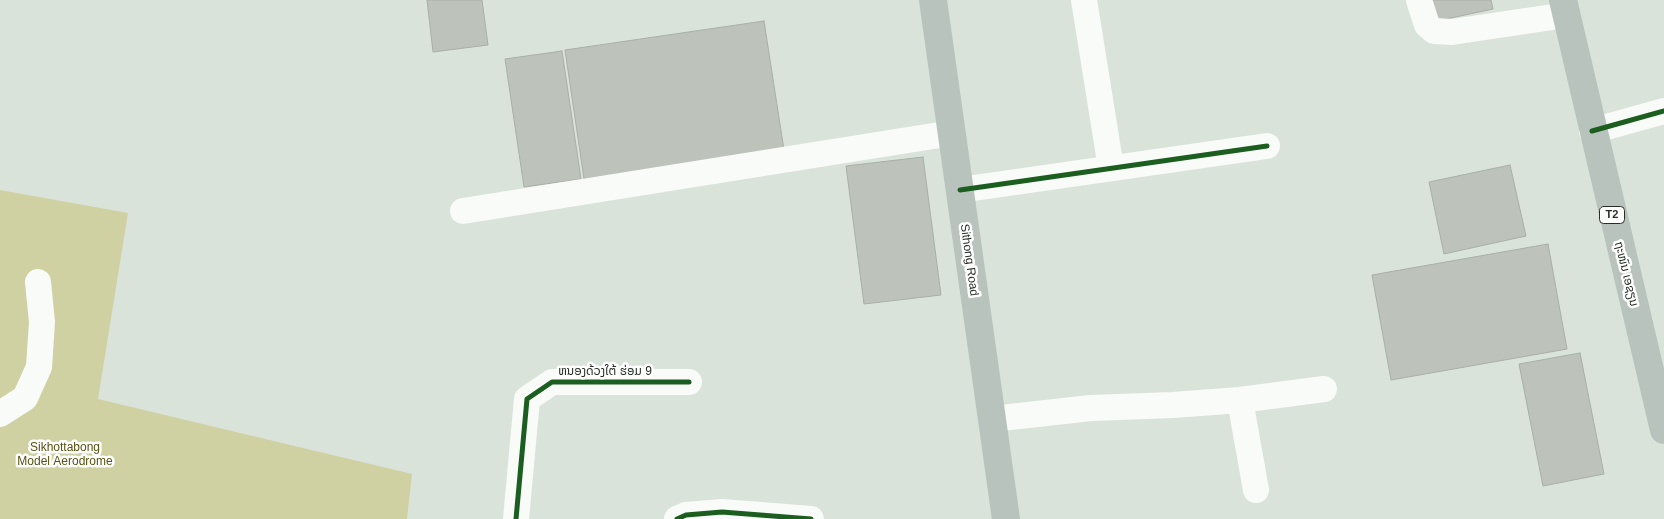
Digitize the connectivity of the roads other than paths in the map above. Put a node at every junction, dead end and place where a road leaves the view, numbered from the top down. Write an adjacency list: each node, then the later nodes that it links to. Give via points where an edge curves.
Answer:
1 (933, 0): 7 (main road, Sithong Road)
2 (1084, 0): 9 (street)
3 (1419, 0): 4 (street, via 1427,24 1434,31 1452,32)
4 (1565, 8): 6 (main road, ຖະໜົນ ເອຊຽນ / T2)
5 (1664, 111): 6 (street)
6 (1592, 131): 18 (main road, ຖະໜົນ ເອຊຽນ / T2)
7 (952, 133): 10 (main road, Sithong Road); 11 (street)
8 (1267, 146): 9 (street)
9 (1111, 168): 10 (street)
10 (960, 190): 17 (main road, Sithong Road)
11 (463, 211)
12 (38, 282): 16 (street, via 42,322 40,367 25,398)
13 (689, 382): 20 (street, ຫນອງດ້ວງໃຕ້ ຮ່ອມ 9, via 552,382 527,399)
14 (1324, 389): 15 (street)
15 (1240, 400): 17 (street, via 1091,408); 19 (street)
16 (0, 414)
17 (992, 419): 23 (main road, Sithong Road)
18 (1664, 430)
19 (1256, 490)
20 (516, 519)
21 (677, 519): 22 (street, via 686,515 722,512)
22 (810, 519)
23 (1006, 519)

